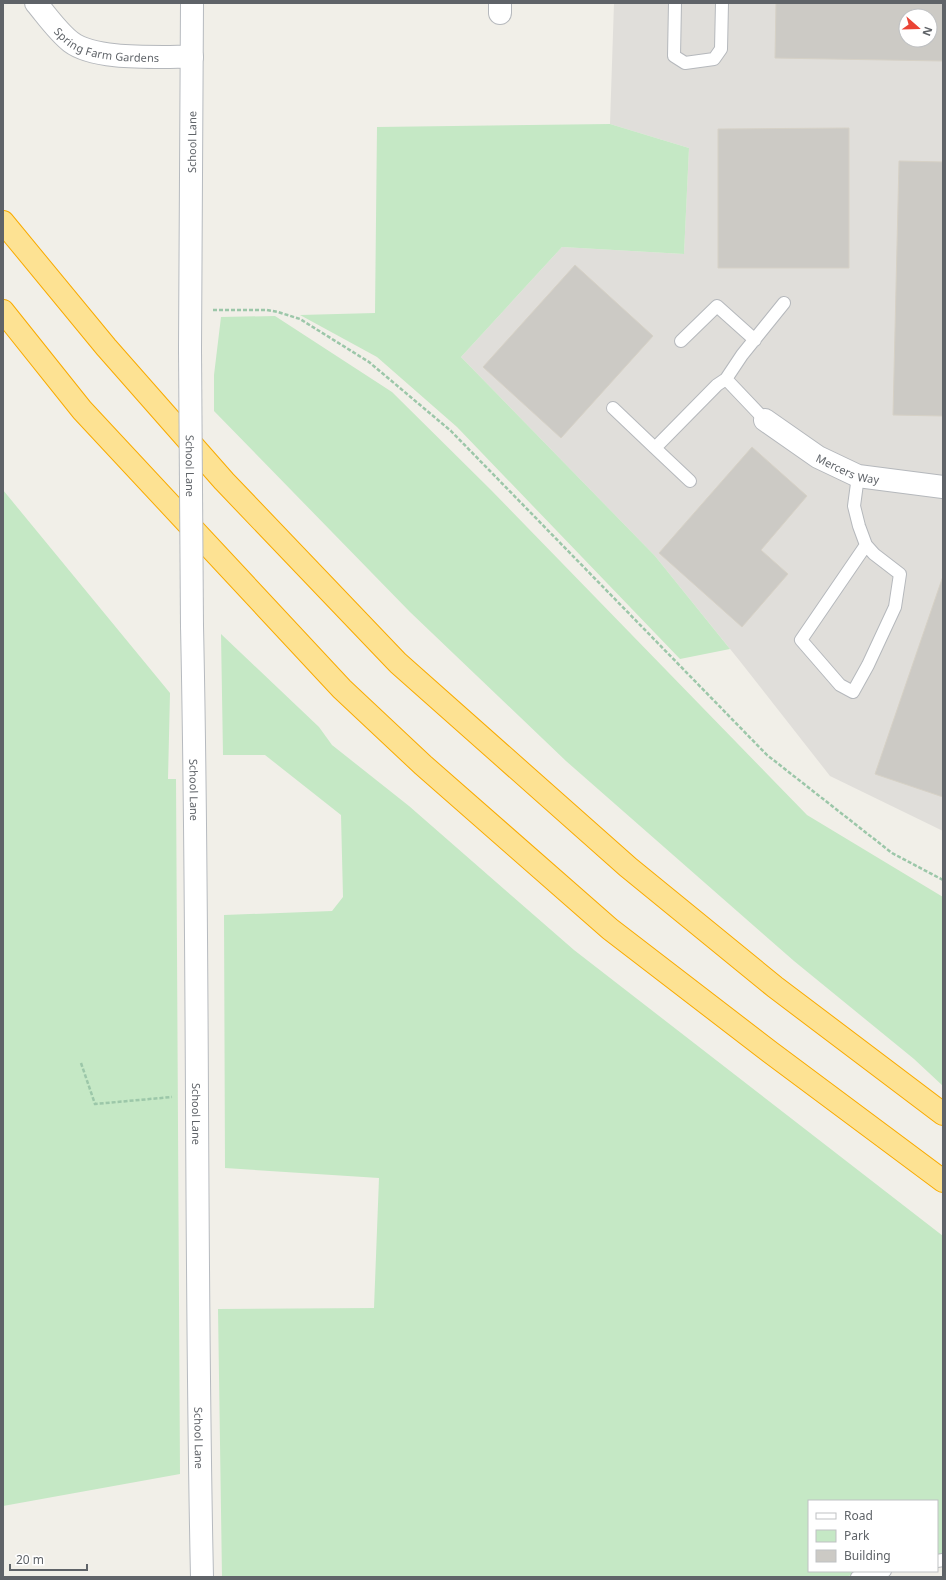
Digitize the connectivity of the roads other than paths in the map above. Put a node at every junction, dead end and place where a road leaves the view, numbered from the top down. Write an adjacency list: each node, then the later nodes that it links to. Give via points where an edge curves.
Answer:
1 (36, 3): 5 (main road, Spring Farm Gardens, via 64,36 80,48 113,56)
2 (192, 3): 5 (main road, School Lane)
3 (675, 3): 4 (lane, via 674,56 685,62 714,59 721,49)
4 (722, 3)
5 (192, 57): 22 (main road, School Lane, bridge, via 190,350)
6 (3, 222): 19 (highway, via 106,347 224,481 398,662 628,867 775,987)
7 (784, 304): 9 (lane)
8 (3, 311): 20 (highway, via 82,410 342,689 423,765 610,929)
9 (755, 340): 10 (lane, via 717,306); 11 (lane)
10 (680, 341)
11 (726, 379): 13 (lane); 14 (lane)
12 (613, 408): 14 (lane)
13 (765, 420): 15 (main road, Mercers Way, via 818,457)
14 (655, 448): 16 (lane)
15 (858, 476): 17 (main road, Mercers Way); 18 (lane, via 854,506)
16 (690, 481)
17 (943, 487)
18 (866, 545): 18 (lane, via 900,574 895,607 853,692 840,685 801,640)
19 (943, 1114)
20 (943, 1181)
21 (880, 1572): 23 (lane)
22 (202, 1577)
23 (857, 1577)

